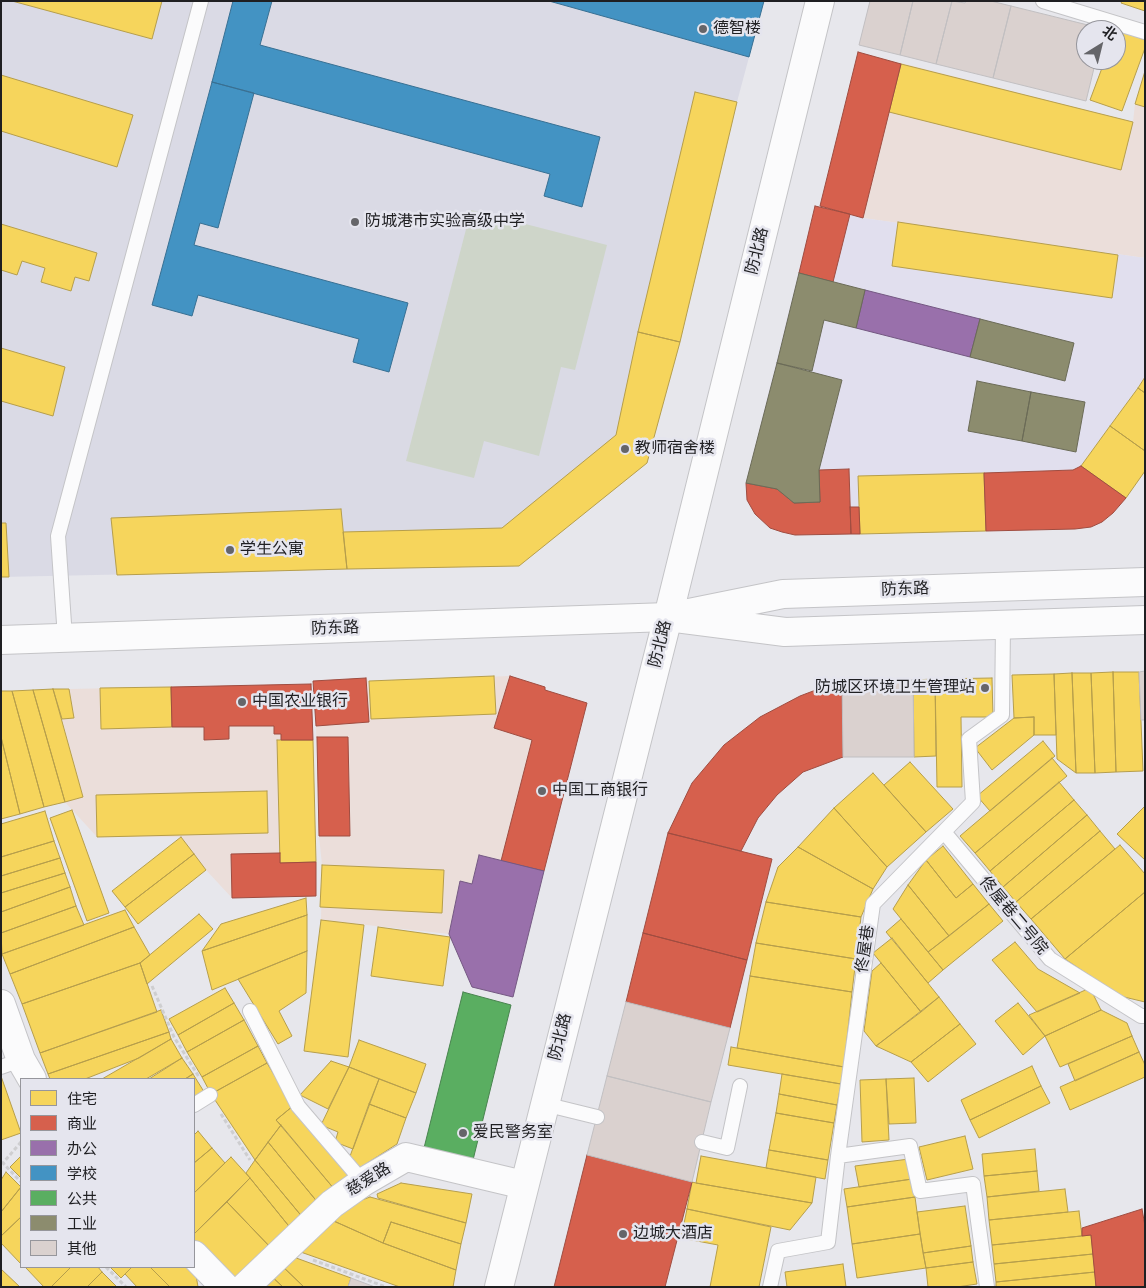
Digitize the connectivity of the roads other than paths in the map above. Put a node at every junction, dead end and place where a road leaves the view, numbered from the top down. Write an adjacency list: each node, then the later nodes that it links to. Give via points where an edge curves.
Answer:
1 (201, 1): 9 (lane, via 58,536)
2 (820, 1): 6 (street, 防北路)
3 (1043, 1): 4 (lane)
4 (1145, 32)
5 (1144, 578): 6 (street, 防东路, via 783,594)
6 (668, 617): 8 (street, 防东路, via 786,632); 9 (street, 防东路); 19 (street, 防北路)
7 (1145, 620): 8 (street, 防东路)
8 (1003, 625): 11 (lane, 佟屋巷, via 1002,715 969,739 973,802)
9 (65, 638): 10 (street, 防东路)
10 (1, 640)
11 (944, 832): 14 (lane, 佟屋巷二号院, via 1050,959); 22 (lane, 佟屋巷, via 872,904)
12 (1, 1004): 15 (street)
13 (250, 1011): 23 (lane, via 298,1106)
14 (1145, 1016)
15 (18, 1069)
16 (740, 1086): 21 (lane, via 726,1148)
17 (210, 1095): 18 (lane)
18 (195, 1104)
19 (544, 1104): 20 (lane); 24 (street, 防北路)
20 (597, 1117)
21 (702, 1142)
22 (838, 1156): 29 (lane, 佟屋巷, via 828,1242 778,1251); 30 (lane, via 910,1146 920,1191 973,1184)
23 (363, 1182): 24 (street, 慈爱路, via 406,1157); 27 (street, 慈爱路, via 332,1204)
24 (524, 1185): 28 (street, 防北路)
25 (195, 1256): 26 (street)
26 (225, 1287)
27 (245, 1287)
28 (498, 1287)
29 (770, 1287)
30 (986, 1287)

